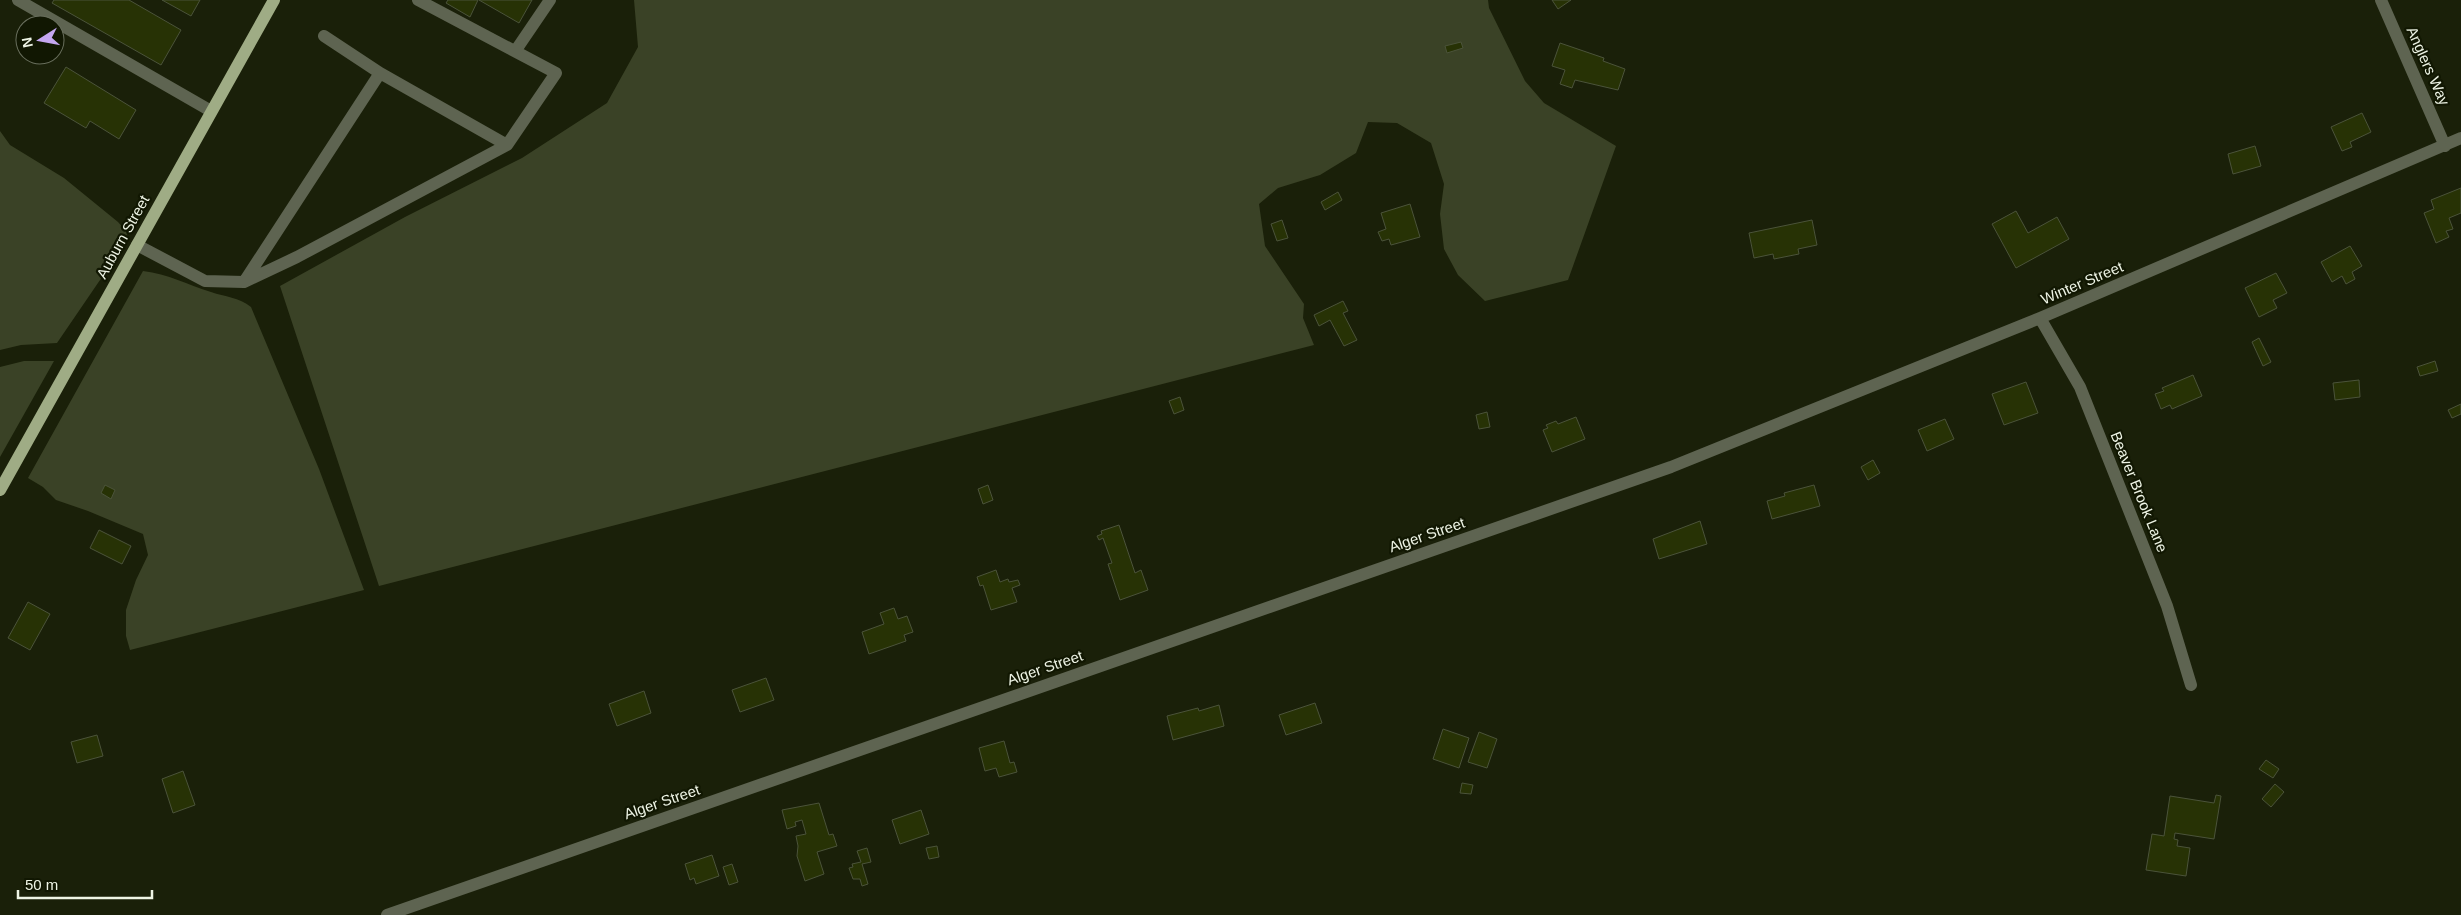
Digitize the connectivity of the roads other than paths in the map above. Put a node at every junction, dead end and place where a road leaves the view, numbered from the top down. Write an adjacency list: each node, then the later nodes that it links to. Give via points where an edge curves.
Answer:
1 (18, 0): 9 (street)
2 (274, 0): 9 (main road, Auburn Street)
3 (418, 0): 7 (street)
4 (550, 0): 7 (street)
5 (2381, 0): 12 (street, Anglers Way)
6 (324, 36): 8 (street)
7 (516, 50): 11 (street, via 556,73)
8 (380, 72): 11 (street); 14 (street)
9 (211, 111): 13 (main road, Auburn Street)
10 (2461, 138): 12 (street, Winter Street)
11 (507, 145): 14 (street)
12 (2445, 146): 15 (street, Winter Street)
13 (137, 245): 14 (street, via 205,281); 17 (main road, Auburn Street)
14 (244, 282)
15 (2040, 318): 16 (street, Winter Street); 18 (street, Beaver Brook Lane, via 2080,387 2167,606)
16 (1712, 450): 19 (street, Alger Street)
17 (0, 490)
18 (2192, 685)
19 (387, 915)

